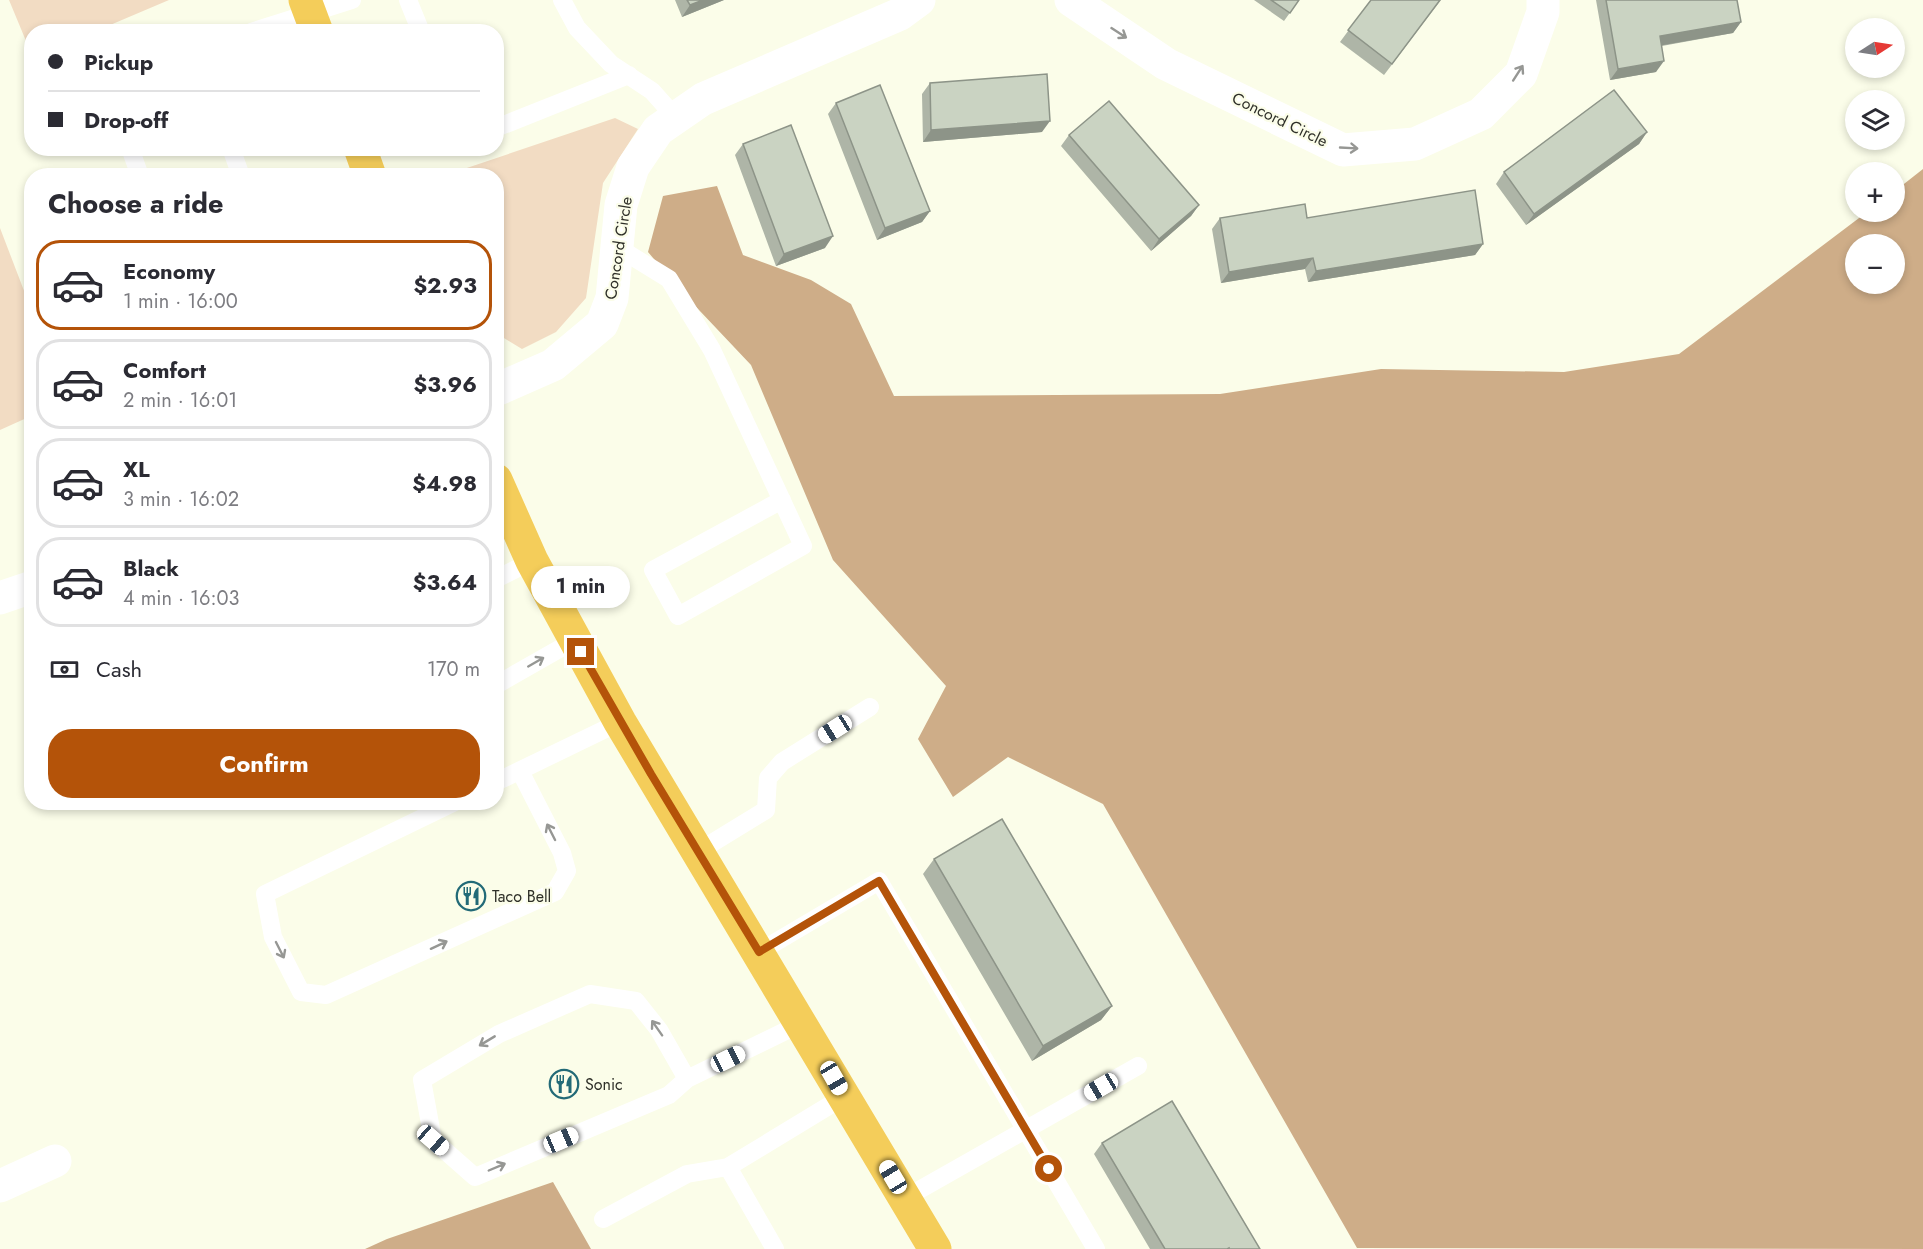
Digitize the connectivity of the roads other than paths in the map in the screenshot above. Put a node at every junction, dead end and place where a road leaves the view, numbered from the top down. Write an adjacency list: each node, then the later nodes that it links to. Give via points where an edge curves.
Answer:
1 (352, 0): 7 (lane)
2 (408, 0): 9 (lane)
3 (562, 0): 10 (lane, via 576,28 611,64)
4 (919, 0): 11 (street, Concord Circle, via 900,14 704,99)
5 (1071, 0): 6 (street, Concord Circle, one-way to 6, via 1166,64 1343,150 1415,144 1481,114 1521,74 1543,12)
6 (1543, 0)
7 (311, 15): 8 (lane)
8 (279, 24)
9 (418, 24)
10 (629, 75): 11 (lane, via 652,91); 12 (lane)
11 (676, 118): 13 (street, Concord Circle, via 658,130 633,167 621,206)
12 (504, 125)
13 (617, 247): 14 (street, Concord Circle, via 612,298 602,324 553,365); 16 (lane, via 669,279 712,350)
14 (504, 386)
15 (504, 498): 17 (highway)
16 (782, 500): 16 (lane, via 803,546 678,616 653,570)
17 (532, 561): 18 (lane); 21 (highway)
18 (504, 575)
19 (24, 589): 20 (street)
20 (0, 598)
21 (575, 640): 22 (lane, one-way to 21); 24 (highway)
22 (504, 680)
23 (870, 707): 28 (lane, via 782,762 768,778 766,810)
24 (620, 722): 25 (lane); 28 (highway)
25 (520, 771): 26 (lane); 27 (lane, one-way to 25, via 266,894 273,937 301,992 326,995 555,892 567,871 562,853)
26 (504, 778)
27 (438, 810)
28 (699, 851): 29 (highway)
29 (759, 952): 30 (highway); 34 (lane, via 879,881)
30 (802, 1023): 32 (lane); 33 (highway)
31 (1138, 1066): 34 (lane)
32 (687, 1079): 32 (lane, one-way to 32, via 659,1030 636,1001 590,994 499,1034 422,1080 433,1140 475,1177 669,1095)
33 (845, 1096): 36 (lane); 38 (highway)
34 (1025, 1129): 38 (lane); 42 (lane)
35 (55, 1161): 37 (street)
36 (728, 1167): 39 (lane, via 687,1174); 41 (lane)
37 (0, 1186)
38 (905, 1198): 40 (highway)
39 (603, 1219)
40 (926, 1246)
41 (776, 1249)
42 (1096, 1249)

